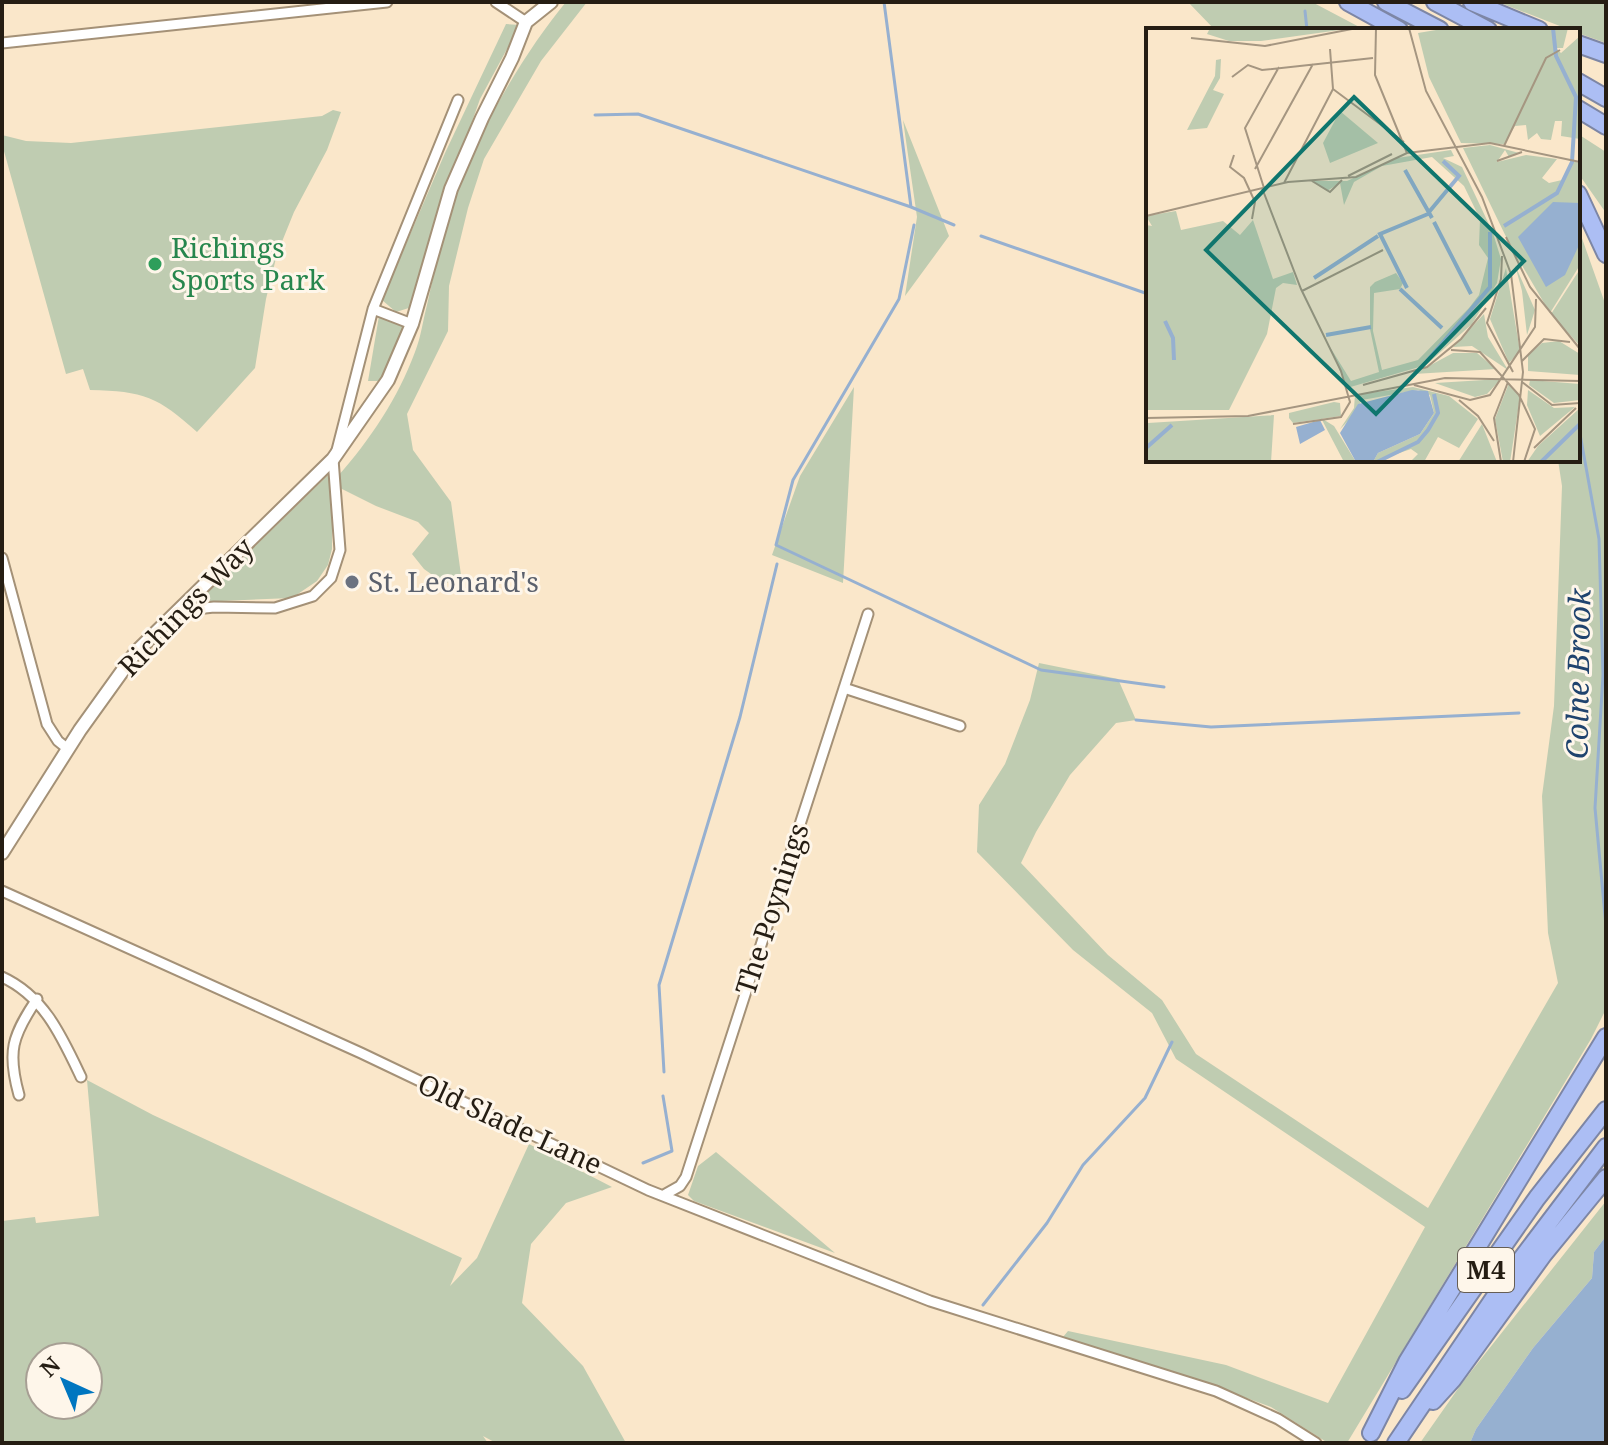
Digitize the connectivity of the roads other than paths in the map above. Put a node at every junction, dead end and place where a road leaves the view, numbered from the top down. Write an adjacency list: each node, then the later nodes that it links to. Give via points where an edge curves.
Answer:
1 (387, 2): 13 (street)
2 (496, 2): 8 (street)
3 (551, 2): 8 (street)
4 (1348, 2): 9 (highway)
5 (1386, 2): 10 (highway)
6 (1435, 2): 11 (highway)
7 (1472, 2): 12 (highway)
8 (526, 22): 24 (street, Richings Way, via 451,189)
9 (1395, 28)
10 (1436, 28)
11 (1484, 28)
12 (1534, 28)
13 (2, 43)
14 (1580, 45): 15 (highway)
15 (1606, 54)
16 (1580, 83): 17 (highway)
17 (1606, 98)
18 (458, 100): 23 (street)
19 (1580, 110): 20 (highway)
20 (1606, 126)
21 (1580, 198): 22 (highway)
22 (1606, 254)
23 (373, 309): 24 (street); 25 (street)
24 (412, 324): 25 (street, Richings Way, via 388,380)
25 (334, 458): 27 (street, Richings Way); 27 (street, via 340,550 331,578 313,596 275,608)
26 (2, 558): 31 (street, via 47,724)
27 (178, 611): 31 (street, Richings Way, via 136,652)
28 (868, 614): 29 (street, The Poynings)
29 (844, 688): 30 (street); 42 (street, The Poynings, via 686,1177)
30 (960, 726)
31 (68, 749): 32 (street, Richings Way)
32 (2, 853)
33 (2, 891): 42 (street, Old Slade Lane)
34 (2, 977): 35 (street)
35 (37, 999): 37 (street); 38 (street, via 14,1042 11,1066)
36 (1606, 1037): 43 (highway, via 1407,1362)
37 (81, 1077)
38 (19, 1095)
39 (1606, 1110): 43 (highway, M4, via 1537,1198)
40 (1606, 1147): 45 (highway, M4, via 1513,1270)
41 (1606, 1178): 45 (highway, via 1453,1379)
42 (664, 1195): 44 (street, Old Slade Lane, via 930,1301 1216,1391)
43 (1368, 1438)
44 (1316, 1443)
45 (1396, 1443)

